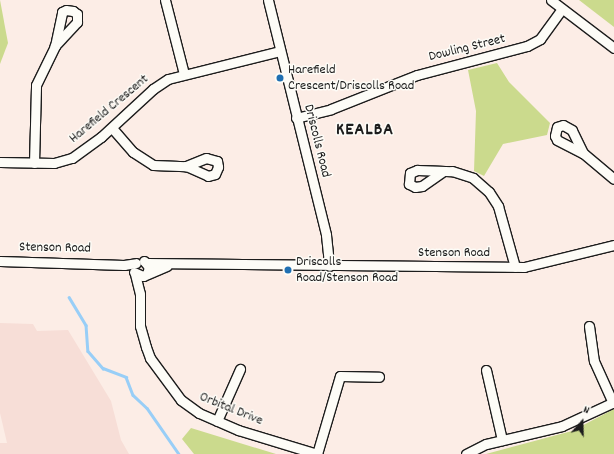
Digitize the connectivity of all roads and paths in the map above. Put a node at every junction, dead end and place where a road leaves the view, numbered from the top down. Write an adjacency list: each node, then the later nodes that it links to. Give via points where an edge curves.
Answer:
1 (165, 0): 8 (street)
2 (268, 0): 7 (street, Driscolls Road)
3 (551, 0): 4 (street)
4 (562, 9): 6 (street); 9 (street, Dowling Street, via 540,39 527,46 417,75 331,109)
5 (55, 46): 13 (street, via 36,85)
6 (614, 48)
7 (280, 51): 8 (street, Harefield Crescent); 9 (street, Driscolls Road)
8 (184, 74): 10 (street, Harefield Crescent, via 168,79 153,89)
9 (296, 118): 23 (street, Driscolls Road, via 329,245)
10 (112, 128): 13 (street, Harefield Crescent, via 72,158 54,163); 14 (street, via 142,159 153,164)
11 (583, 152): 16 (street)
12 (0, 162): 13 (street, Harefield Crescent)
13 (34, 163)
14 (186, 166)
15 (442, 172): 24 (street, via 458,172 473,178 495,200 502,216)
16 (614, 179)
17 (614, 245): 24 (street, Stenson Road, via 533,266)
18 (0, 261): 21 (street, Stenson Road)
19 (136, 263): 20 (street); 21 (street, Stenson Road); 25 (street)
20 (147, 263): 22 (street, Stenson Road); 26 (street, via 149,267)
21 (109, 264): 25 (street, Stenson Road)
22 (172, 264): 23 (street, Stenson Road); 26 (street, Stenson Road)
23 (329, 266): 24 (street, Stenson Road)
24 (515, 267)
25 (135, 273): 26 (street); 27 (street, Orbital Drive)
26 (146, 275): 27 (street, Orbital Drive)
27 (140, 294): 33 (street, Orbital Drive, via 140,326 150,358 188,407)
28 (588, 323): 32 (street, via 594,362)
29 (240, 369): 33 (street)
30 (486, 370): 34 (street)
31 (379, 377): 35 (street, via 340,376)
32 (614, 402): 34 (street, via 562,426)
33 (217, 421): 35 (street, Orbital Drive)
34 (502, 440): 36 (street, via 486,444)
35 (317, 454)
36 (466, 454)

